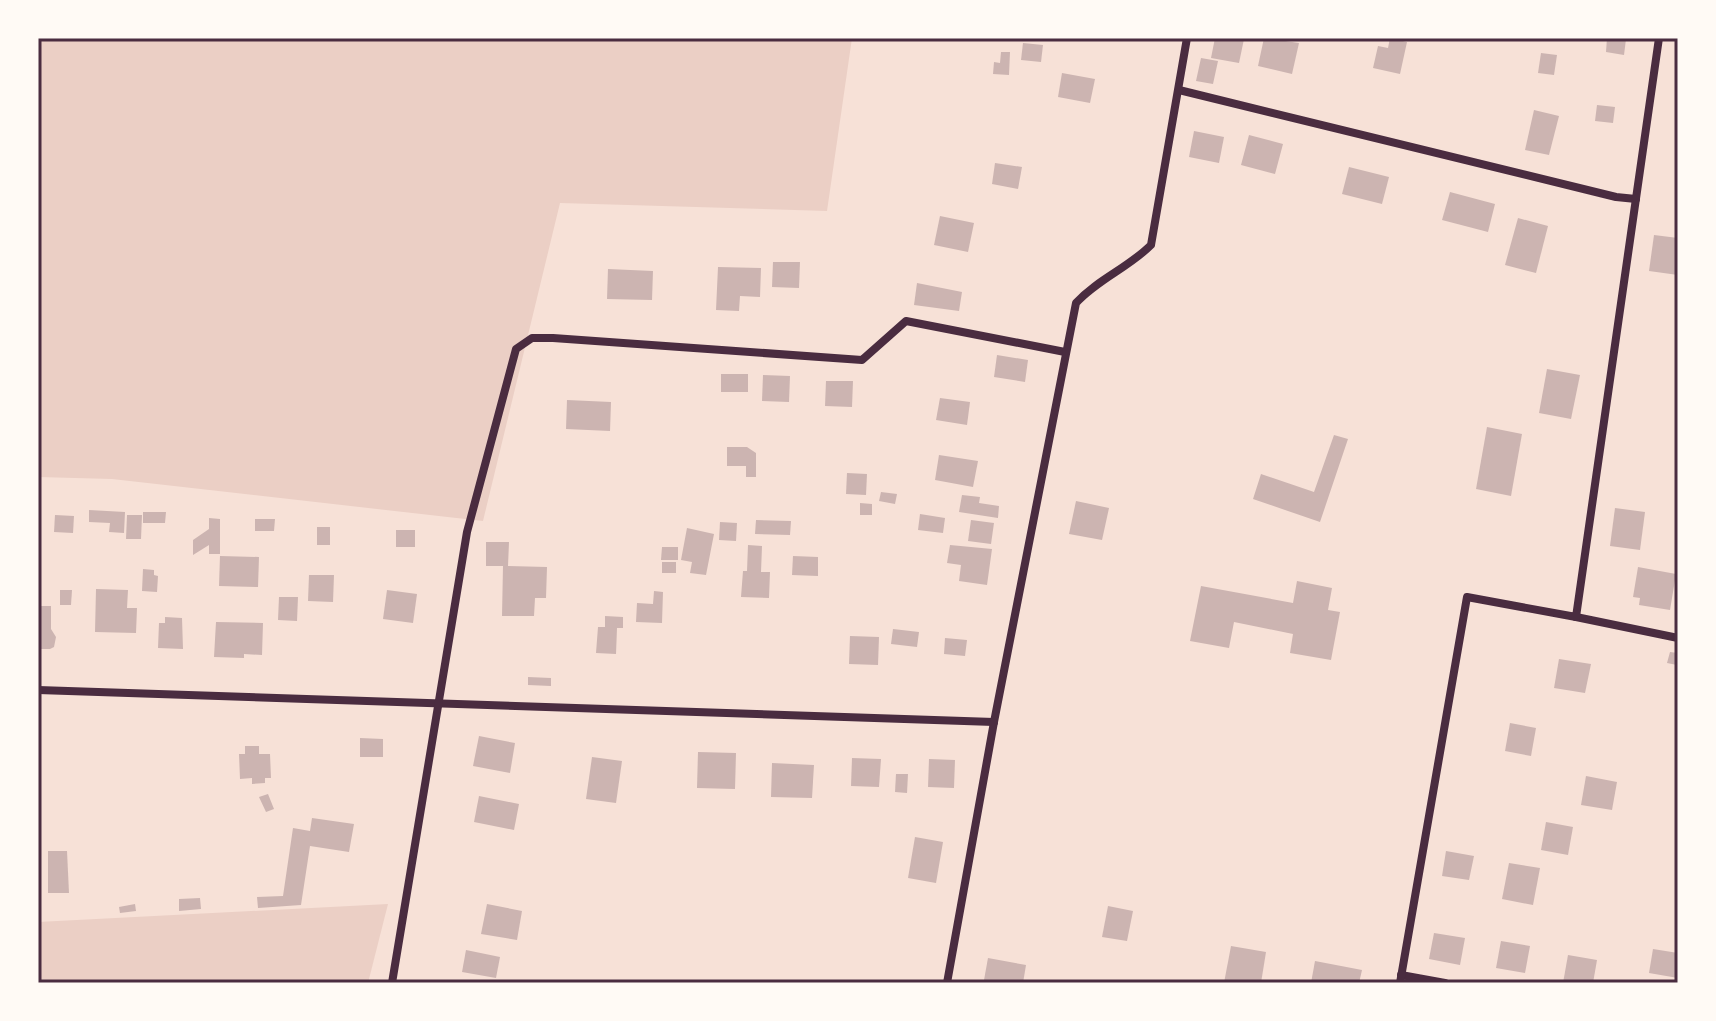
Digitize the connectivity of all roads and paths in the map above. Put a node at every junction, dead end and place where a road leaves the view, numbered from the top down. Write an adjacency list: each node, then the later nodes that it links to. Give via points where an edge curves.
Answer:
1 (1187, 38): 3 (street)
2 (1659, 38): 4 (street)
3 (1179, 90): 4 (street); 5 (street, via 1151,245 1076,303)
4 (1636, 199): 6 (street)
5 (1065, 352): 9 (street, via 906,321 862,360 532,338 516,349 467,532); 10 (street)
6 (1576, 617): 7 (street); 11 (street, via 1467,597)
7 (1678, 638)
8 (38, 690): 9 (street)
9 (437, 705): 10 (street); 12 (street)
10 (994, 722): 13 (street)
11 (1401, 979): 14 (street)
12 (392, 983)
13 (947, 983)
14 (1445, 983)

